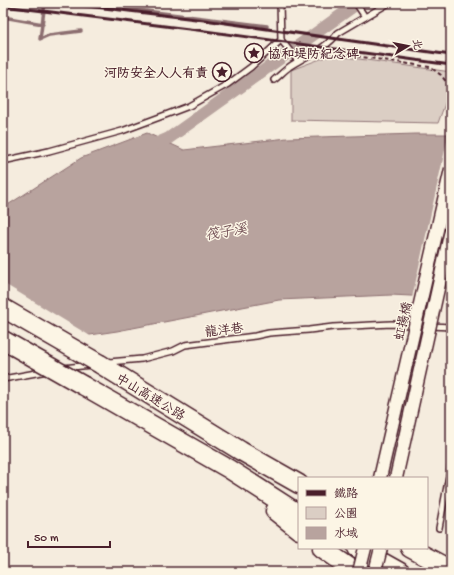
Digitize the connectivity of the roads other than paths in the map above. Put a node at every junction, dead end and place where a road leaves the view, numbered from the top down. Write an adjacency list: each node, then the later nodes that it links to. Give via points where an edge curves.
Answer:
1 (280, 3): 5 (lane)
2 (356, 3): 4 (lane)
3 (389, 3): 4 (lane)
4 (365, 17): 6 (lane, via 338,33 320,49)
5 (281, 40): 6 (lane); 8 (lane, via 228,84 189,106 122,131)
6 (298, 61): 7 (lane)
7 (274, 80)
8 (3, 161)
9 (451, 169): 17 (street, 虹揚橋, bridge)
10 (451, 230): 18 (street, bridge)
11 (3, 308): 19 (highway, 中山高速公路, bridge)
12 (451, 327): 14 (lane, 龍洋巷, via 391,324 269,333 185,344 173,351 142,359 99,363)
13 (3, 340): 15 (highway, 中山高速公路, bridge)
14 (3, 379)
15 (200, 452): 20 (highway, 中山高速公路); 22 (highway)
16 (451, 465): 21 (lane)
17 (380, 477)
18 (396, 477)
19 (298, 483)
20 (298, 513)
21 (439, 528)
22 (298, 529)
23 (323, 549): 30 (highway)
24 (359, 549): 33 (highway)
25 (365, 549): 31 (street, bridge)
26 (380, 549): 32 (street, bridge)
27 (411, 549): 29 (highway)
28 (411, 549): 34 (highway)
29 (451, 570)
30 (356, 572)
31 (359, 572)
32 (375, 572)
33 (400, 572)
34 (446, 572)

